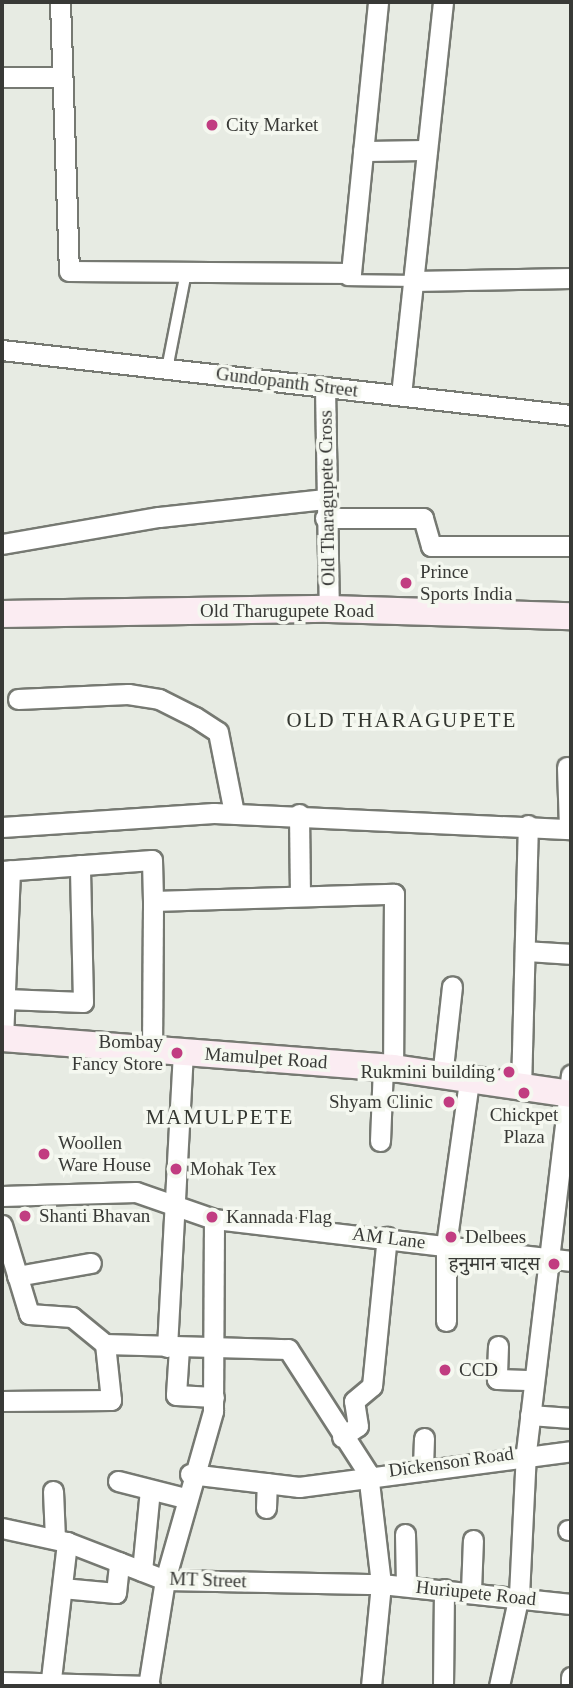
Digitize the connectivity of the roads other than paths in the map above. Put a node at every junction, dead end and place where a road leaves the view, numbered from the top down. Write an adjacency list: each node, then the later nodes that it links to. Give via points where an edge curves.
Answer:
1 (60, 2): 4 (street)
2 (378, 2): 7 (street)
3 (443, 2): 6 (street)
4 (62, 76): 5 (street); 7 (street, via 69,271 351,273)
5 (2, 77)
6 (426, 150): 7 (street); 9 (street)
7 (363, 151)
8 (571, 278): 9 (street)
9 (413, 281): 11 (lane, via 185,277); 13 (street)
10 (2, 350): 11 (street, Gundopanth Street)
11 (167, 369): 12 (street, Gundopanth Street)
12 (326, 387): 13 (street, Gundopanth Street); 15 (street, Old Tharagupete Cross)
13 (401, 396): 14 (street, Gundopanth Street)
14 (571, 415)
15 (325, 509): 16 (street, via 159,517); 17 (street, via 423,518 431,546); 18 (street, Old Tharagupete Cross)
16 (2, 544)
17 (571, 546)
18 (329, 609): 19 (street, Old Tharugupete Road); 20 (street, Old Tharugupete Road)
19 (2, 614)
20 (571, 616)
21 (18, 699): 23 (street, via 128,694 159,699 195,717 218,732)
22 (567, 767): 27 (street)
23 (234, 813): 24 (street); 26 (street)
24 (299, 814): 25 (street); 30 (street)
25 (528, 825): 27 (street); 32 (street)
26 (2, 827)
27 (570, 829)
28 (80, 865): 29 (street); 31 (street, via 152,860); 35 (street, via 83,1002)
29 (6, 871): 35 (street)
30 (300, 896): 31 (street); 39 (street, via 394,894)
31 (153, 901): 37 (street)
32 (525, 951): 33 (street); 43 (street)
33 (571, 954)
34 (452, 987): 40 (street)
35 (5, 999): 36 (street)
36 (2, 1038): 37 (street, Mamulpet Road)
37 (152, 1049): 38 (street, Mamulpet Road)
38 (183, 1052): 39 (street, Mamulpet Road); 46 (street)
39 (388, 1067): 40 (street, Mamulpet Road); 44 (street)
40 (442, 1076): 41 (street, Mamulpet Road)
41 (469, 1081): 43 (street, Mamulpet Road); 50 (street)
42 (571, 1087): 43 (street, Mamulpet Road); 51 (street)
43 (521, 1089)
44 (380, 1141)
45 (2, 1196): 46 (street, AM Lane, via 136,1192)
46 (174, 1204): 47 (street, AM Lane); 58 (street)
47 (214, 1219): 49 (street, AM Lane); 59 (street)
48 (2, 1225): 54 (street)
49 (387, 1237): 50 (street, AM Lane); 65 (street, via 372,1386 354,1401 358,1426)
50 (446, 1245): 51 (street, AM Lane); 55 (street)
51 (549, 1258): 52 (street, AM Lane); 60 (street)
52 (571, 1261)
53 (91, 1263): 54 (street)
54 (17, 1276): 56 (street, via 29,1314 72,1317)
55 (446, 1321)
56 (105, 1344): 58 (street, Dickenson Road); 62 (street, via 111,1400)
57 (498, 1346): 60 (street, via 497,1379)
58 (173, 1348): 59 (street, Dickenson Road); 61 (street, via 176,1395)
59 (218, 1351): 61 (street); 65 (street, Dickenson Road, via 288,1349)
60 (534, 1380): 63 (street)
61 (214, 1397): 71 (street, via 201,1462)
62 (2, 1401)
63 (530, 1415): 64 (street); 68 (street)
64 (571, 1418)
65 (342, 1437): 70 (street, Dickenson Road)
66 (424, 1438): 69 (street)
67 (571, 1451): 68 (street, Dickenson Road)
68 (526, 1452): 69 (street, Dickenson Road); 90 (street)
69 (423, 1467): 70 (street, Dickenson Road)
70 (368, 1473): 73 (street, via 299,1487); 85 (street)
71 (190, 1474): 73 (street); 76 (street)
72 (118, 1481): 74 (street)
73 (267, 1483): 77 (street)
74 (150, 1490): 76 (street); 83 (street)
75 (52, 1491): 80 (street)
76 (185, 1498): 84 (street)
77 (266, 1508)
78 (2, 1528): 80 (street, MT Street)
79 (405, 1534): 86 (street)
80 (61, 1540): 82 (street, MT Street); 87 (street)
81 (473, 1540): 89 (street)
82 (119, 1562): 83 (street, MT Street); 87 (street, via 116,1593)
83 (142, 1570): 84 (street, MT Street)
84 (165, 1580): 85 (street, MT Street); 96 (street)
85 (381, 1584): 86 (street, Huriupete Road); 97 (street)
86 (406, 1586): 88 (street, Huriupete Road)
87 (62, 1588): 93 (street)
88 (444, 1589): 89 (street, Huriupete Road); 98 (street)
89 (471, 1591): 90 (street, Huriupete Road)
90 (519, 1595): 91 (street, Huriupete Road); 99 (street)
91 (571, 1604)
92 (571, 1677): 100 (street)
93 (51, 1679): 94 (street); 95 (street)
94 (2, 1682)
95 (92, 1686): 96 (street)
96 (149, 1686)
97 (372, 1686)
98 (443, 1686)
99 (499, 1686)
100 (571, 1686)

